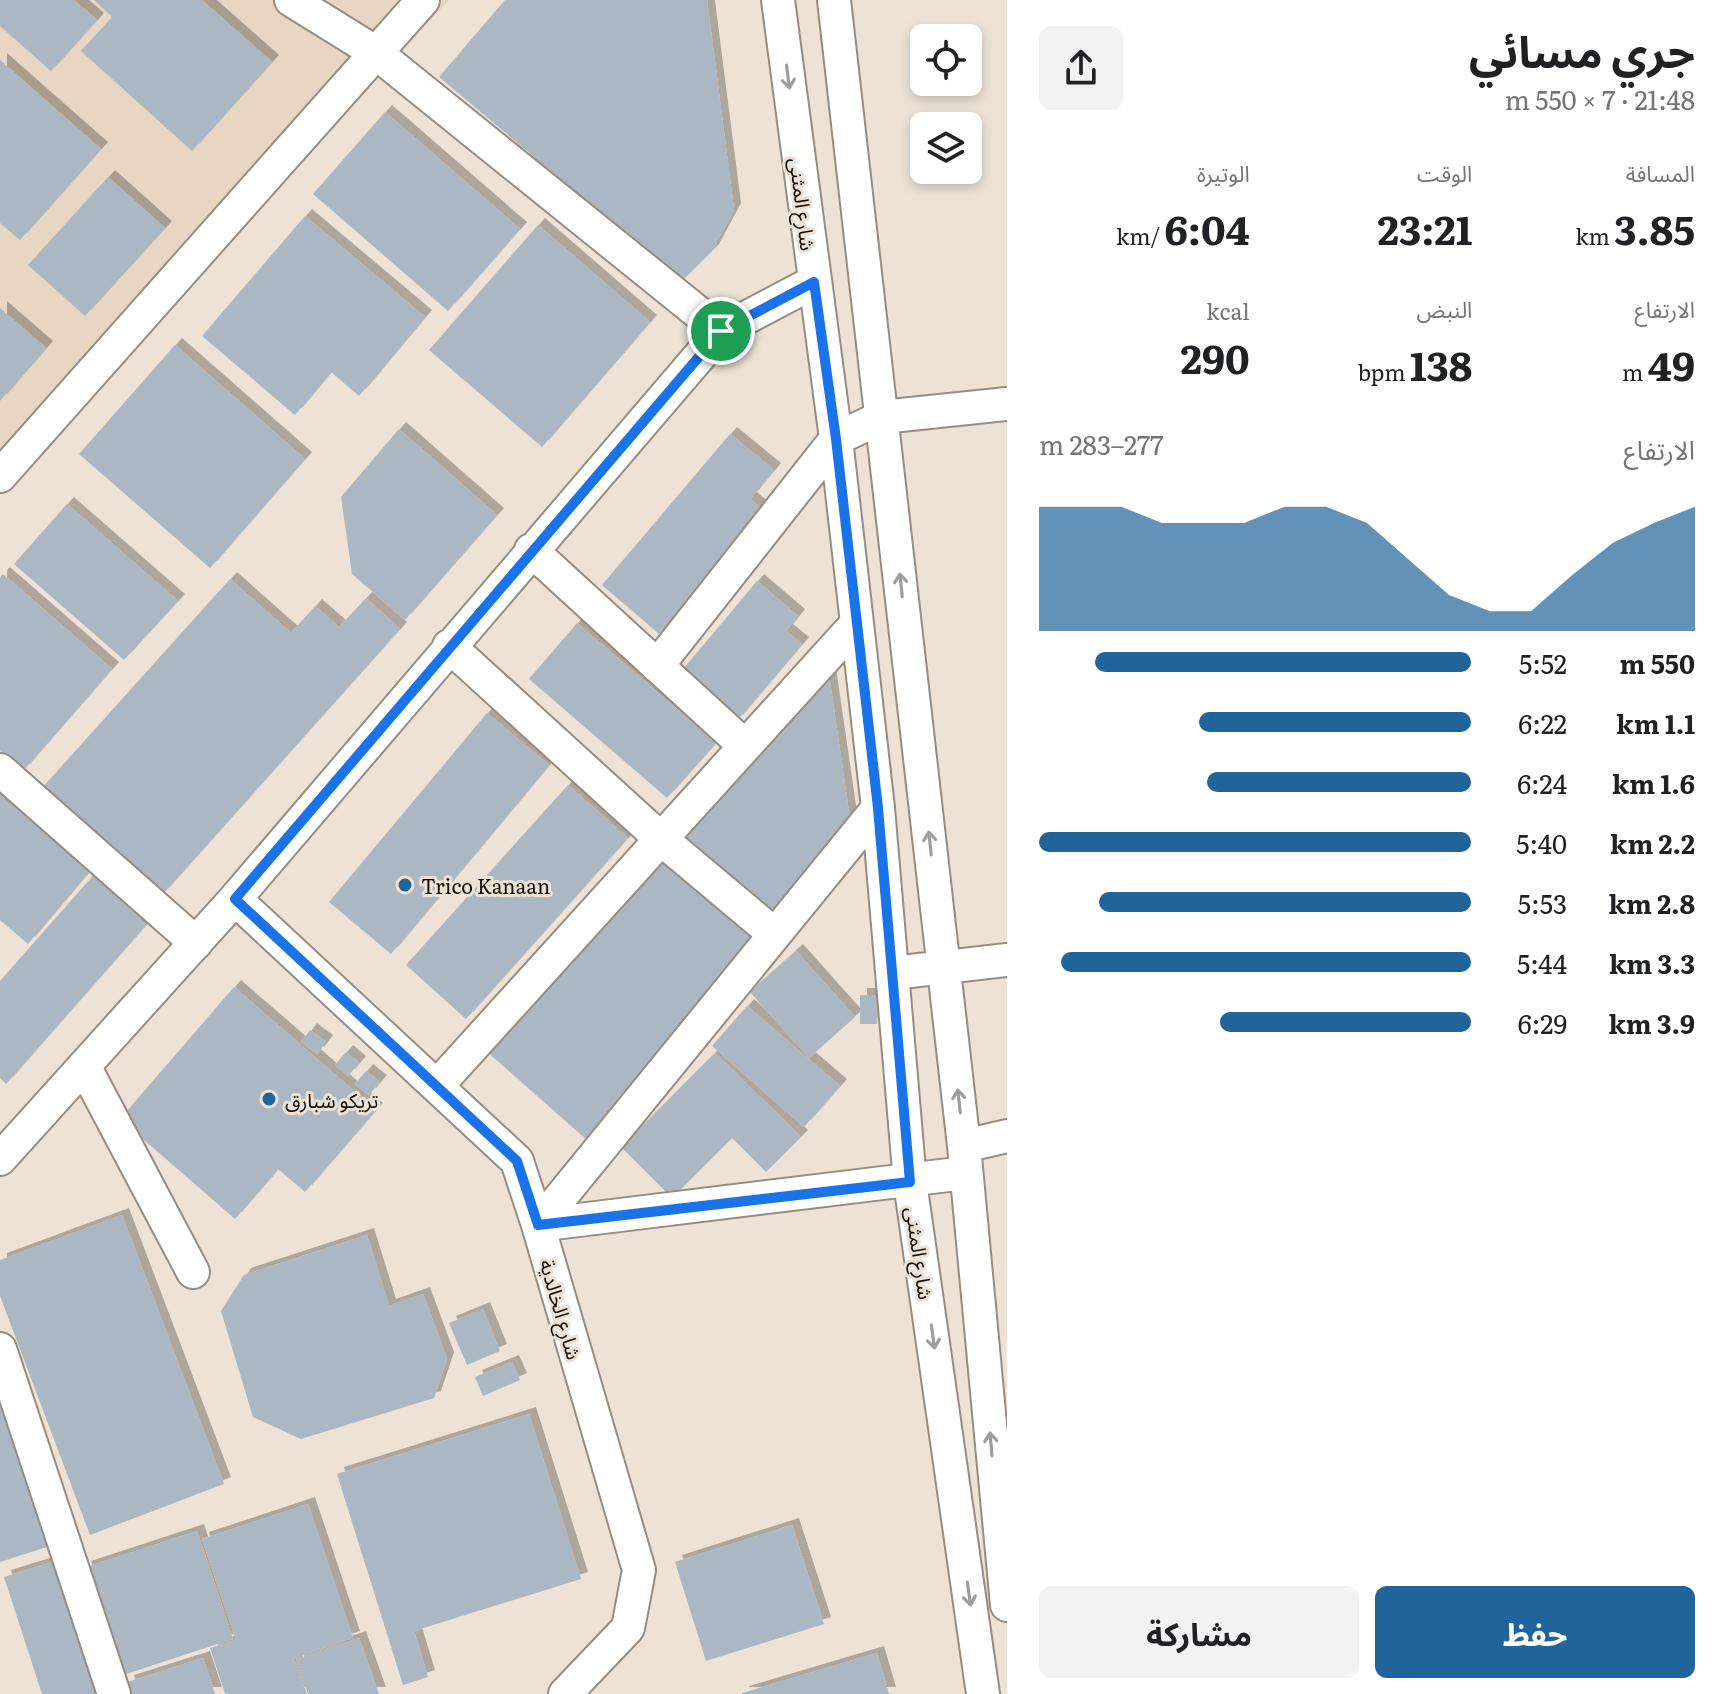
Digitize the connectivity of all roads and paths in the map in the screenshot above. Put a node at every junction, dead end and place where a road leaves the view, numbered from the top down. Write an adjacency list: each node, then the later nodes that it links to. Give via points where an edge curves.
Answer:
1 (291, 0): 5 (street)
2 (423, 0): 5 (street)
3 (778, 0): 6 (street, شارع المثنى, one-way to 6)
4 (834, 0): 9 (street)
5 (375, 52): 7 (street); 11 (street)
6 (814, 282): 7 (street); 10 (street, شارع المثنى)
7 (721, 331): 12 (street)
8 (1007, 404): 9 (street)
9 (882, 417): 10 (street); 24 (street, one-way to 9)
10 (836, 439): 13 (street, شارع المثنى); 15 (street)
11 (0, 476)
12 (531, 550): 14 (street); 15 (street)
13 (857, 623): 16 (street); 18 (street, شارع المثنى)
14 (449, 646): 19 (street); 20 (street)
15 (657, 666): 16 (street)
16 (745, 746): 19 (street)
17 (0, 770): 22 (street)
18 (878, 808): 21 (street); 25 (street, شارع المثنى)
19 (661, 839): 21 (street); 27 (street)
20 (235, 899): 22 (street); 27 (street, شارع الخالدية)
21 (773, 933): 32 (street)
22 (196, 943): 26 (street)
23 (1007, 960): 24 (street)
24 (944, 968): 25 (street); 30 (street, one-way to 24)
25 (893, 973): 31 (street, شارع المثنى)
26 (84, 1066): 29 (street); 33 (street)
27 (437, 1086): 32 (street, شارع الخالدية, via 517,1161)
28 (1007, 1136): 30 (street)
29 (0, 1159)
30 (965, 1160): 31 (street); 35 (street, one-way to 30)
31 (910, 1182): 32 (street); 38 (street, شارع المثنى, one-way to 38)
32 (538, 1225): 37 (street, شارع الخالدية, via 639,1570 628,1628)
33 (193, 1272)
34 (0, 1349): 36 (street)
35 (1006, 1585)
36 (114, 1694)
37 (565, 1694)
38 (983, 1694)

